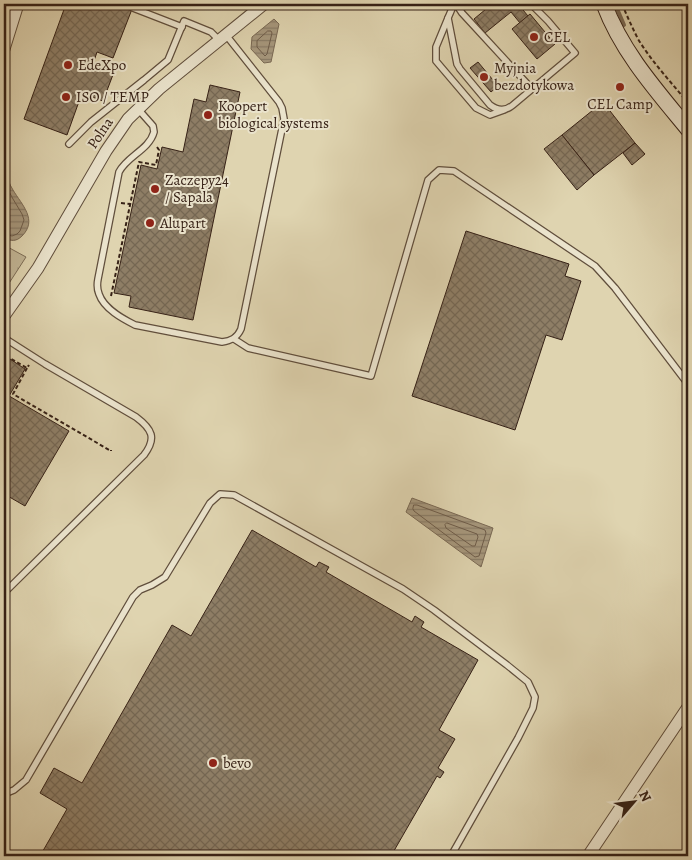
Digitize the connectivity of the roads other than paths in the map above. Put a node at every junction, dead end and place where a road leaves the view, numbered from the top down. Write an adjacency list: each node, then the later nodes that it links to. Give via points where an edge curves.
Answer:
1 (18, 4): 10 (street)
2 (264, 4): 9 (street, Polna)
3 (455, 4): 7 (lane); 11 (lane)
4 (531, 4): 11 (lane, via 575,53)
5 (604, 4): 14 (street, via 633,60)
6 (132, 8): 8 (lane)
7 (448, 18): 13 (lane, via 455,59 460,69 490,106); 13 (lane, via 436,47 436,61 476,108 490,115)
8 (182, 27): 9 (lane, via 184,21); 15 (lane, via 164,64 91,122)
9 (222, 38): 12 (street, Polna); 17 (lane, via 279,102 284,119 241,329)
10 (4, 49)
11 (532, 89): 13 (lane)
12 (138, 109): 16 (street, Polna, via 114,138 38,268); 17 (lane, via 153,126 154,132 150,141 119,172 98,278 98,293 104,304 122,318 141,326 222,342)
13 (504, 110)
14 (688, 129)
15 (69, 144)
16 (4, 316)
17 (234, 339): 19 (lane, via 248,348 371,376 428,180 439,170 454,171 595,266)
18 (9, 341): 20 (lane, via 136,417 148,427 152,436 144,455)
19 (688, 384)
20 (4, 593)
21 (688, 707): 25 (street)
22 (4, 794): 23 (lane); 24 (lane, via 26,780 133,596 165,578 210,503 220,494 234,495 403,589 528,682 535,697 533,708)
23 (4, 814)
24 (451, 856)
25 (588, 856)

